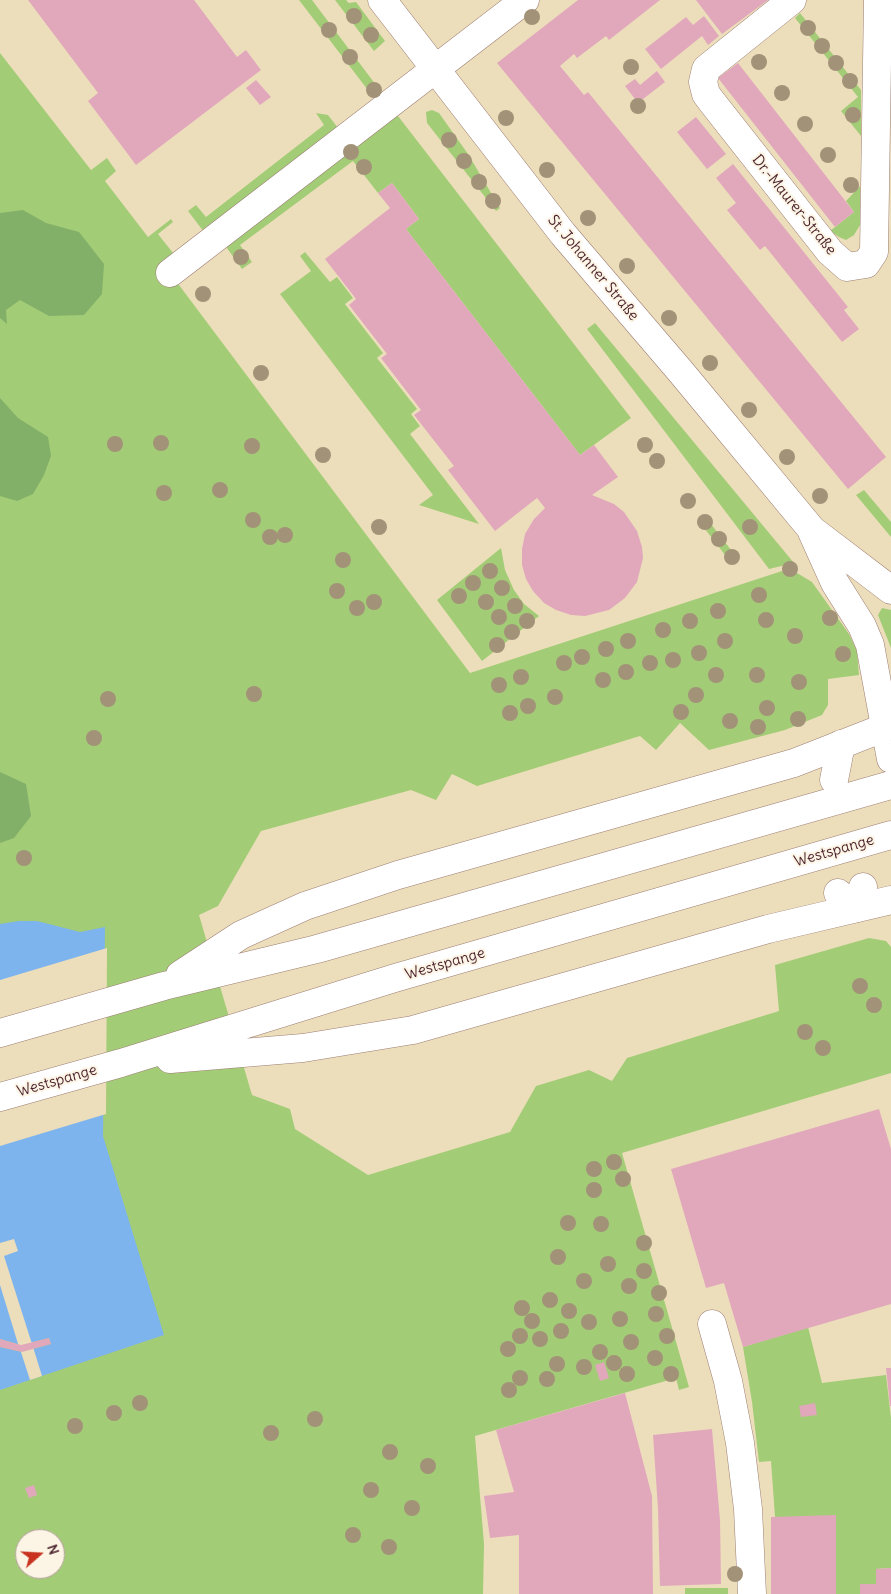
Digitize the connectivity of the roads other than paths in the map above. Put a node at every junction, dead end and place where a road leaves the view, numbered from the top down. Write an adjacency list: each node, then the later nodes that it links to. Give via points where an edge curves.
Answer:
1 (382, 0): 5 (main road, St. Johanner Straße)
2 (525, 0): 5 (main road)
3 (792, 0): 4 (main road, Dr.-Maurer-Straße, via 706,69 703,82 706,94 718,110 830,252 847,266 866,264 874,252)
4 (878, 0)
5 (436, 70): 6 (main road); 7 (main road, St. Johanner Straße, via 563,234)
6 (170, 273)
7 (812, 530): 8 (main road, St. Johanner Straße); 9 (main road, St. Johanner Straße, via 835,583 870,645)
8 (891, 590)
9 (888, 726): 10 (main road); 11 (main road, St. Johanner Straße)
10 (840, 744): 12 (main road); 16 (main road, via 794,763 398,875 305,906 241,936)
11 (891, 759)
12 (834, 780)
13 (891, 785): 16 (main road, via 317,949)
14 (891, 835): 18 (main road, Westspange, via 395,978)
15 (891, 900): 18 (main road, via 852,896 768,929 413,1030 303,1048)
16 (164, 986): 17 (main road)
17 (0, 1033)
18 (121, 1063): 19 (main road, Westspange)
19 (0, 1097)
20 (712, 1324): 21 (main road, via 728,1381 740,1443 748,1509)
21 (752, 1594)

